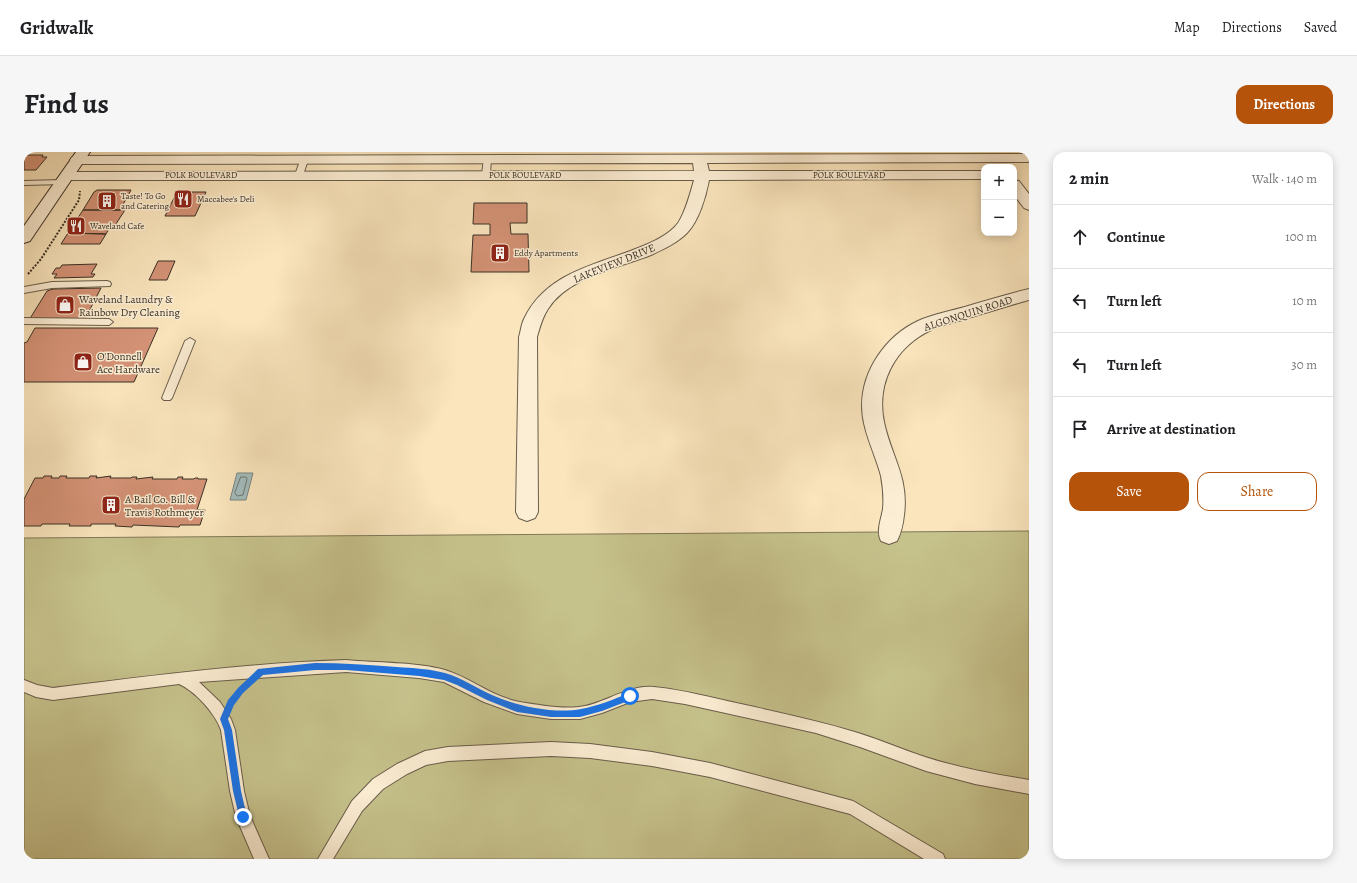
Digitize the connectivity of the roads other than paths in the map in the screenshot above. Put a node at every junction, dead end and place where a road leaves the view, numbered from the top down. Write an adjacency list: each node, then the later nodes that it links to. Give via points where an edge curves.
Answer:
1 (80, 156): 4 (street, POLK BOULEVARD); 10 (street)
2 (487, 159): 4 (street, POLK BOULEVARD); 5 (street, POLK BOULEVARD); 8 (lane)
3 (996, 159): 5 (street, POLK BOULEVARD); 6 (street, POLK BOULEVARD)
4 (304, 160): 7 (lane)
5 (701, 167): 8 (street, POLK BOULEVARD); 9 (street, POLK BOULEVARD); 21 (street, LAKEVIEW DRIVE, via 690,218 681,230 651,249 582,275 558,288 543,302 533,319 528,337)
6 (1021, 167): 12 (street)
7 (299, 175): 8 (street, POLK BOULEVARD); 10 (street, POLK BOULEVARD)
8 (486, 175)
9 (981, 175)
10 (64, 179): 11 (lane); 13 (street)
11 (24, 183)
12 (1029, 205)
13 (24, 238)
14 (107, 284): 15 (lane, via 52,285)
15 (24, 290)
16 (1029, 294): 22 (street, ALGONQUIN ROAD, via 925,325 892,348 879,368 872,408 874,423 893,484 894,517)
17 (24, 321): 18 (lane)
18 (109, 322)
19 (190, 341): 20 (lane)
20 (167, 398)
21 (527, 512)
22 (889, 535)
23 (179, 678): 24 (lane, via 53,694); 25 (lane, via 346,666 419,672 444,676 489,698 517,708 551,713 580,713 630,696 652,693 816,727 926,764 975,777); 26 (lane, via 191,683 215,706 224,719 243,817)
24 (24, 686)
25 (1029, 787)
26 (262, 859)
27 (325, 859): 28 (lane, via 357,806 378,784 402,769 425,758 448,754 552,748 652,759 710,770 853,808)
28 (938, 859)

